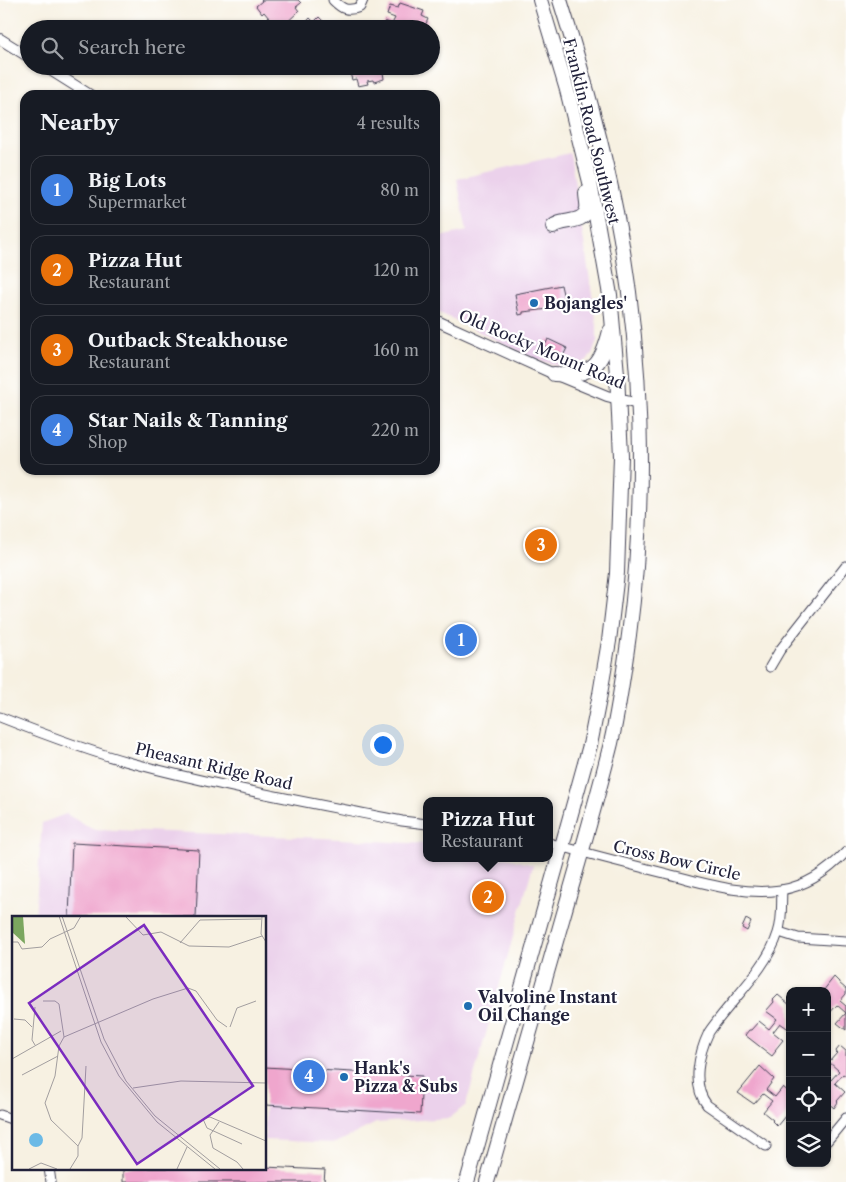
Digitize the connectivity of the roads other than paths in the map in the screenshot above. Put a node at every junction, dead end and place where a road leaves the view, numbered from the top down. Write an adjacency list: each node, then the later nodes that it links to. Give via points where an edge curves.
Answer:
1 (332, 0): 2 (street, via 340,7 352,10 360,7)
2 (363, 0)
3 (540, 0): 9 (highway, Franklin Road Southwest)
4 (560, 0): 15 (highway, Franklin Road Southwest, via 603,147 616,212 627,278)
5 (0, 39): 6 (street)
6 (20, 51)
7 (58, 75): 8 (street)
8 (82, 90)
9 (582, 148): 10 (highway, via 587,210 578,219); 11 (highway, Franklin Road Southwest, via 598,224)
10 (553, 227)
11 (612, 321): 13 (highway, via 606,348 597,364 574,374); 14 (highway, Franklin Road Southwest)
12 (440, 322): 13 (street, Old Rocky Mount Road)
13 (554, 374): 14 (street, Old Rocky Mount Road)
14 (619, 400): 15 (street, Old Rocky Mount Road); 20 (highway, Franklin Road Southwest, via 621,456 617,573 610,632 590,745)
15 (638, 404): 21 (highway, Franklin Road Southwest, via 637,558 625,665 611,742)
16 (846, 566): 17 (street)
17 (770, 667)
18 (0, 717): 19 (street, Pheasant Ridge Road, via 130,763 204,781)
19 (423, 824)
20 (556, 845): 21 (street)
21 (581, 852): 24 (street, Cross Bow Circle, via 746,892); 33 (highway, Franklin Road Southwest)
22 (846, 852): 24 (street, Cross Bow Circle, via 812,879)
23 (552, 862): 32 (highway, Franklin Road Southwest)
24 (782, 890): 25 (street)
25 (779, 932): 26 (street, via 798,938); 31 (street, via 762,964 709,1032 699,1073 699,1091 706,1105)
26 (846, 941)
27 (0, 1115): 29 (street)
28 (846, 1118): 30 (street)
29 (12, 1119)
30 (831, 1137)
31 (766, 1146)
32 (468, 1182)
33 (487, 1182)

